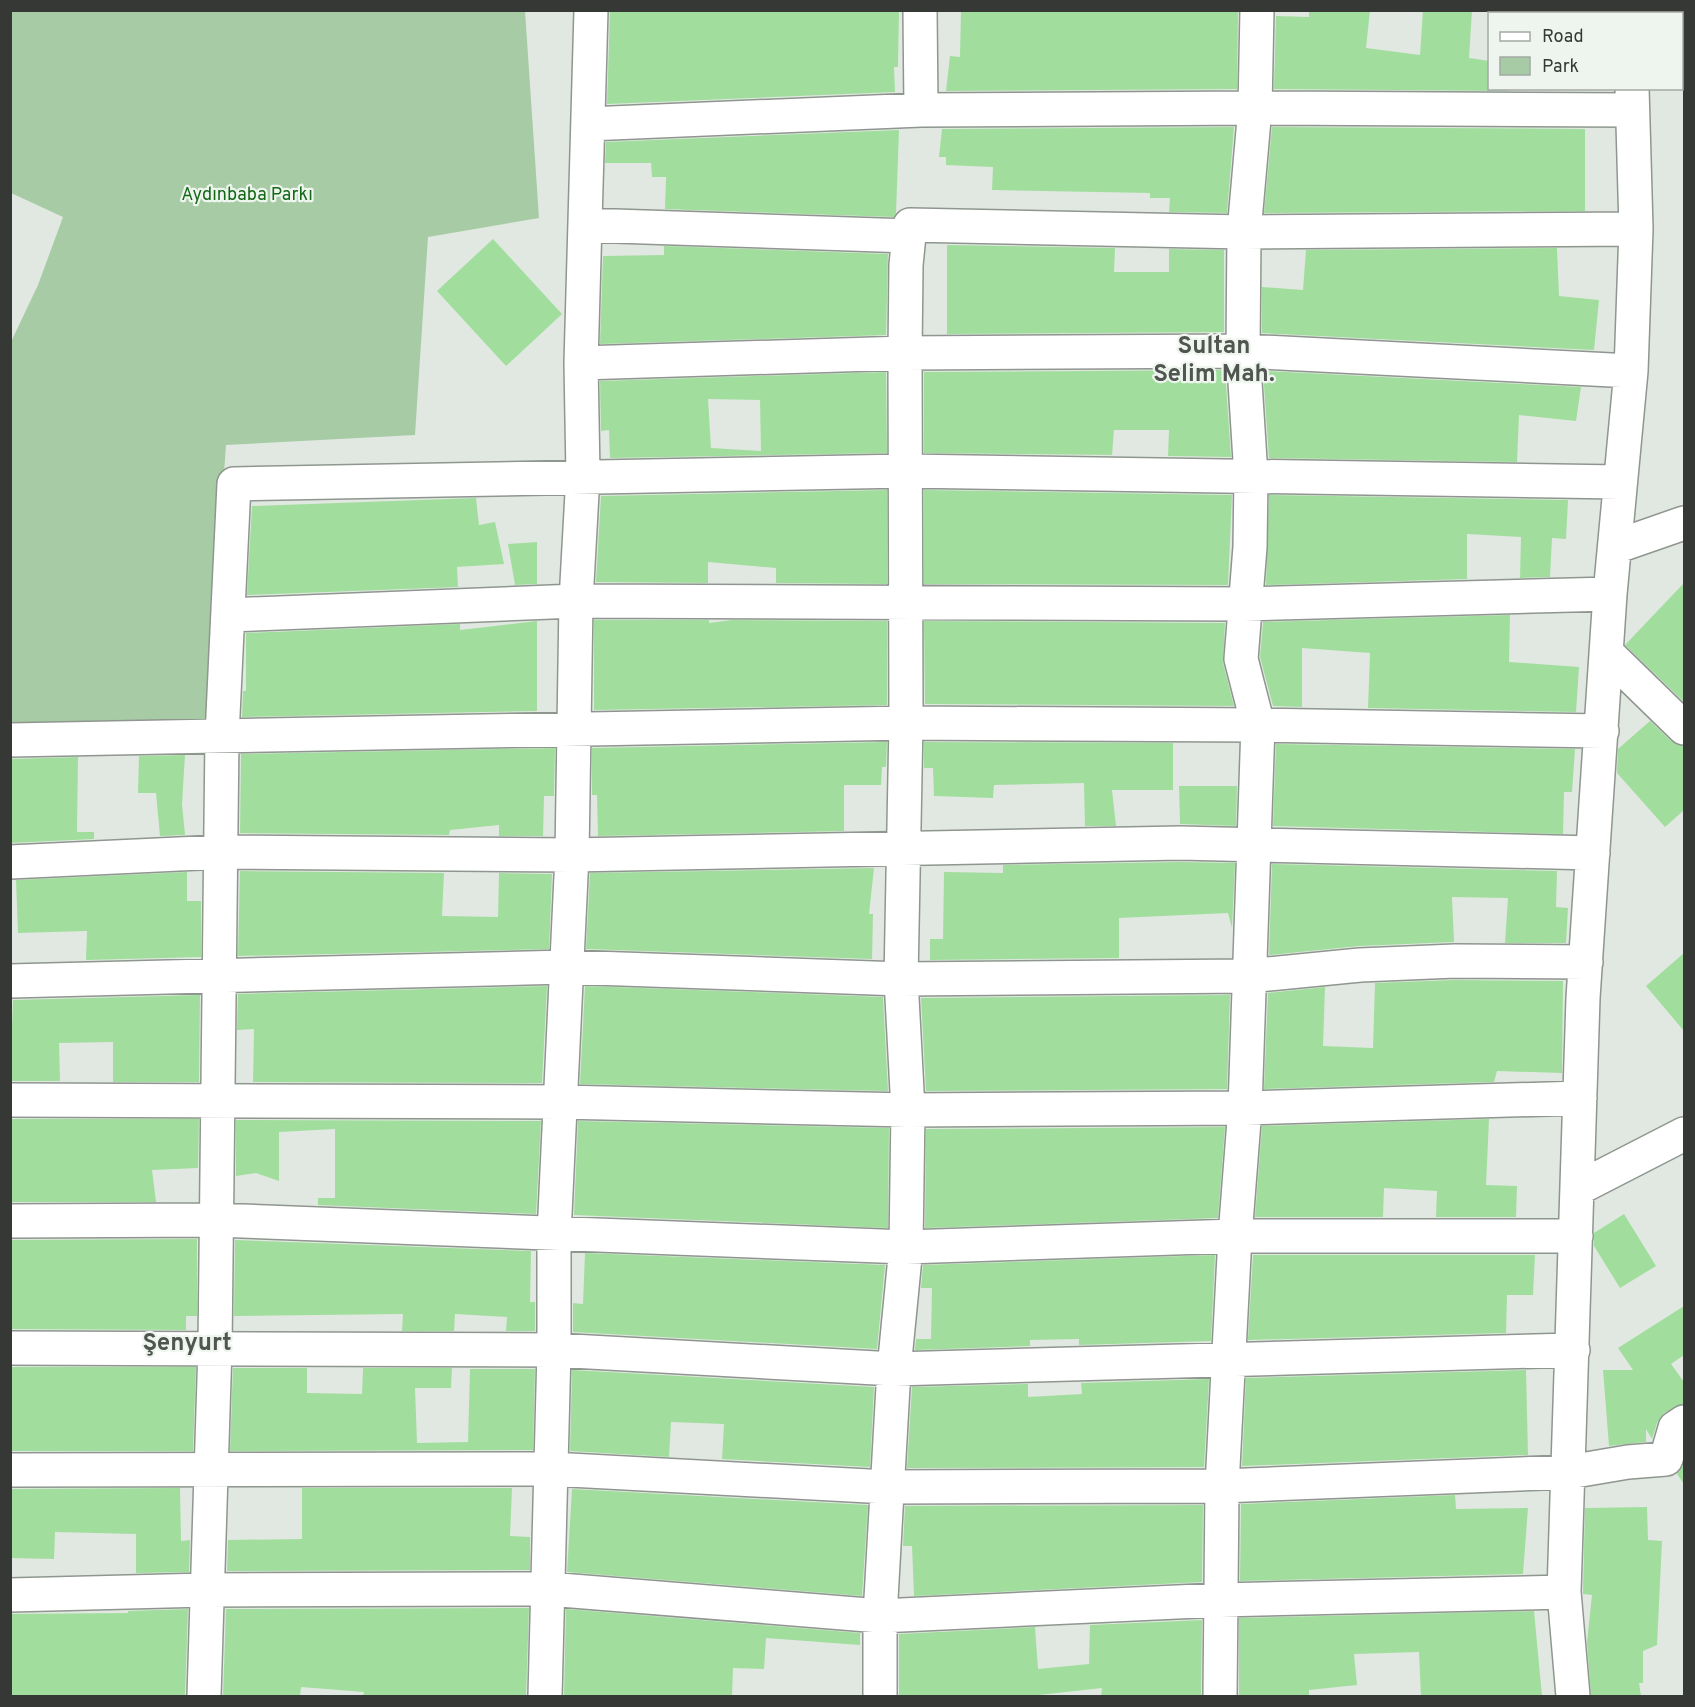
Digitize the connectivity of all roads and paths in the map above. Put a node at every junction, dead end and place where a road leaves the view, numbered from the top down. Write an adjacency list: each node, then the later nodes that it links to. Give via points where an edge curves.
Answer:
1 (591, 10): 7 (street)
2 (920, 10): 6 (street)
3 (1257, 10): 5 (street)
4 (1631, 99): 5 (street); 9 (street)
5 (1255, 108): 6 (street); 10 (street)
6 (921, 110): 7 (street)
7 (588, 124): 8 (street)
8 (585, 225): 11 (street); 14 (street)
9 (1636, 229): 10 (street); 15 (street)
10 (1244, 232): 11 (street, via 910,225); 12 (street)
11 (909, 236): 13 (street)
12 (1243, 351): 13 (street); 15 (street); 18 (street)
13 (905, 353): 14 (street); 16 (street)
14 (581, 363): 17 (street)
15 (1630, 371): 19 (street)
16 (906, 471): 17 (street); 18 (street); 24 (street)
17 (583, 476): 23 (street); 26 (street, via 234,484)
18 (1251, 476): 19 (street); 25 (street)
19 (1620, 482): 21 (street)
20 (1679, 532): 21 (street)
21 (1615, 548): 22 (street)
22 (1610, 594): 25 (street); 27 (street)
23 (576, 601): 24 (street); 26 (street); 31 (street)
24 (906, 604): 25 (street); 28 (street)
25 (1244, 604): 29 (street, via 1241,659)
26 (228, 615): 33 (street)
27 (1607, 653): 30 (street); 32 (street)
28 (906, 723): 29 (street); 31 (street); 36 (street)
29 (1258, 724): 32 (street); 35 (street)
30 (1684, 728)
31 (572, 729): 33 (street); 39 (street)
32 (1602, 730): 38 (street)
33 (222, 736): 34 (street); 37 (street)
34 (10, 740)
35 (1252, 843): 36 (street); 38 (street); 43 (street)
36 (903, 849): 39 (street); 45 (street)
37 (220, 852): 39 (street); 40 (street); 44 (street)
38 (1593, 853): 41 (street)
39 (572, 855): 42 (street)
40 (10, 862)
41 (1586, 962): 43 (street, via 1360,965); 47 (street)
42 (566, 967): 44 (street); 45 (street); 49 (street)
43 (1248, 976): 45 (street); 51 (street)
44 (219, 977): 46 (street); 50 (street)
45 (901, 979): 52 (street)
46 (10, 981)
47 (1580, 1098): 51 (street); 54 (street)
48 (10, 1100): 50 (street)
49 (561, 1102): 50 (street); 52 (street); 57 (street)
50 (217, 1103): 55 (street)
51 (1245, 1108): 52 (street); 58 (street)
52 (908, 1110): 60 (street)
53 (1684, 1134): 54 (street)
54 (1577, 1189): 59 (street)
55 (215, 1220): 56 (street); 57 (street); 61 (street)
56 (10, 1221)
57 (554, 1234): 60 (street); 63 (street)
58 (1235, 1236): 59 (street); 60 (street); 65 (street)
59 (1576, 1236): 64 (street)
60 (906, 1247): 66 (street)
61 (215, 1347): 62 (street); 63 (street); 70 (street)
62 (10, 1348)
63 (554, 1350): 66 (street); 68 (street)
64 (1573, 1350): 65 (street); 71 (street)
65 (1228, 1360): 66 (street); 72 (street)
66 (894, 1369): 73 (street)
67 (1684, 1422): 71 (street, via 1675,1428 1666,1459)
68 (551, 1469): 70 (street); 73 (street); 74 (street)
69 (10, 1470): 70 (street)
70 (209, 1472): 75 (street)
71 (1569, 1473): 72 (street); 76 (street)
72 (1222, 1486): 73 (street); 78 (street)
73 (887, 1487): 79 (street)
74 (548, 1589): 75 (street); 79 (street); 81 (street)
75 (206, 1590): 77 (street); 80 (street)
76 (1564, 1592): 78 (street); 84 (street)
77 (10, 1595)
78 (1220, 1600): 79 (street); 83 (street)
79 (880, 1616): 82 (street)
80 (204, 1696)
81 (545, 1696)
82 (880, 1696)
83 (1220, 1696)
84 (1573, 1696)

